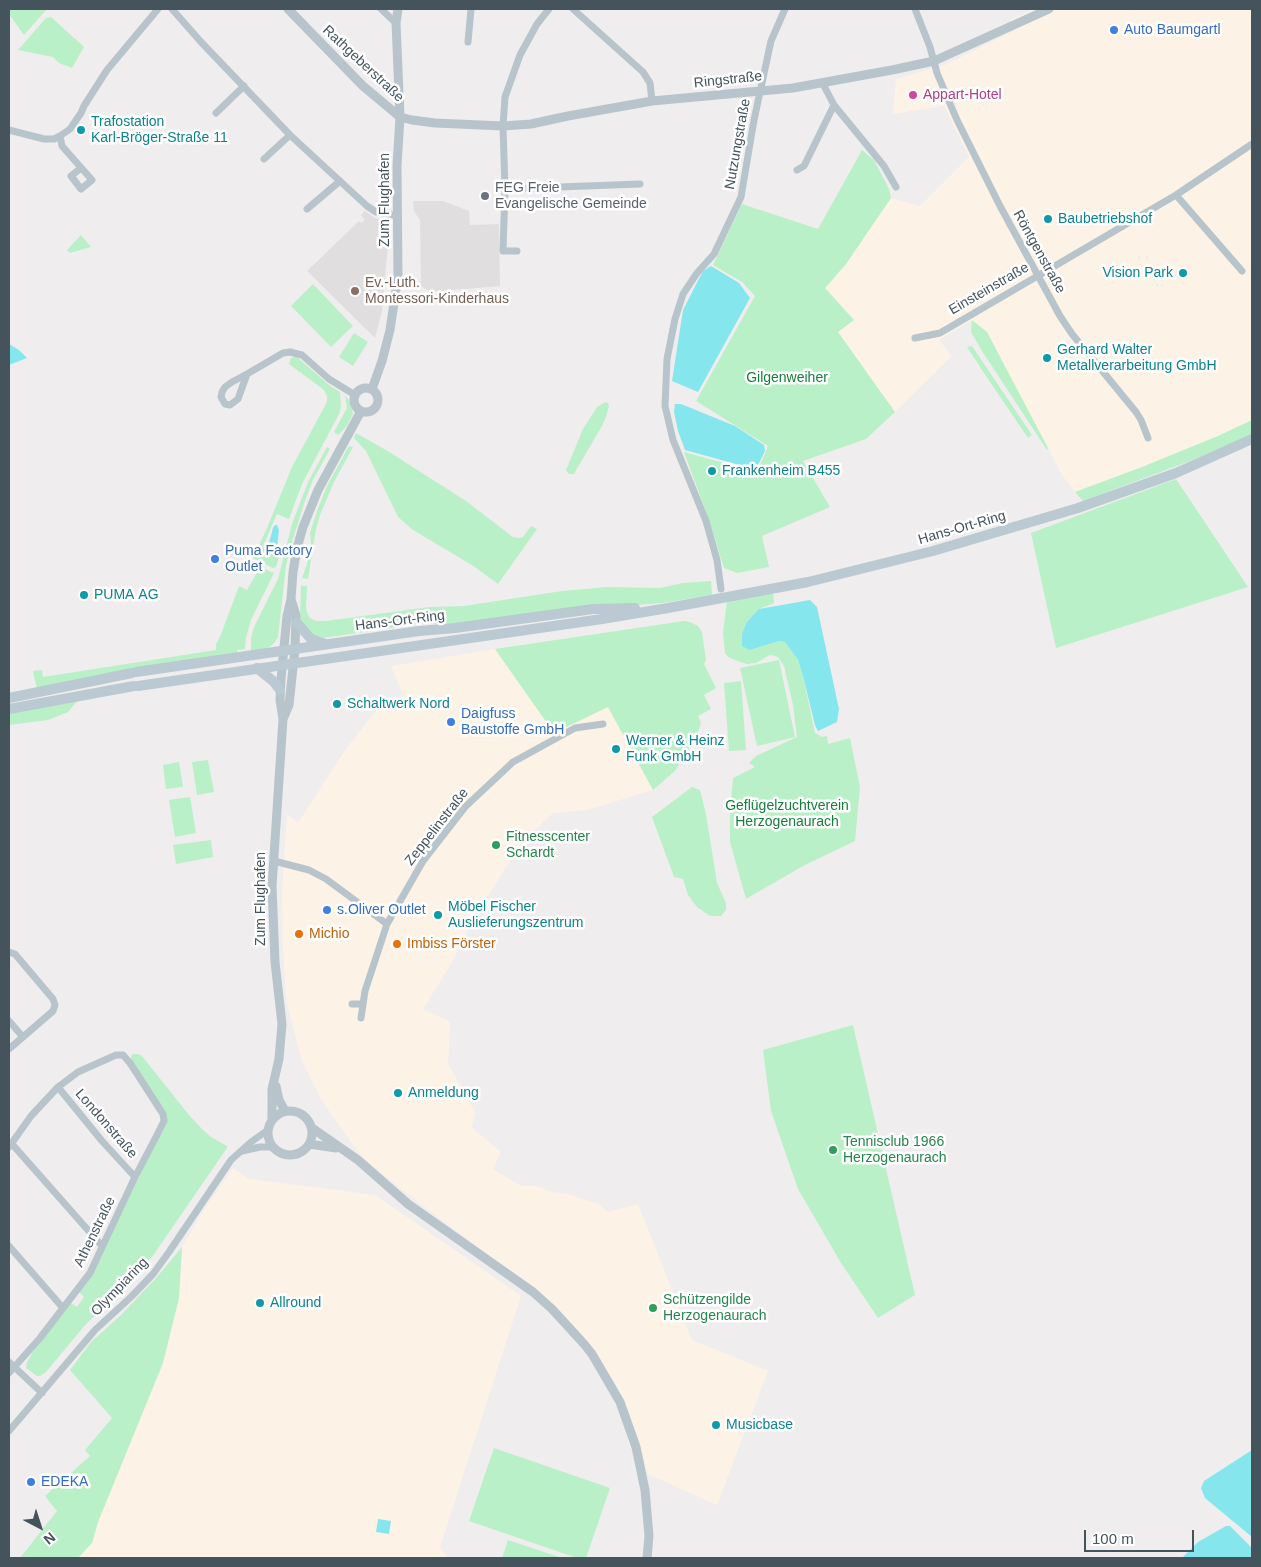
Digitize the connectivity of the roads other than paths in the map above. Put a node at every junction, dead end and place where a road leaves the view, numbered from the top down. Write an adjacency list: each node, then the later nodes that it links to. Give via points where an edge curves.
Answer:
1 (158, 9): 25 (street, via 107,70 70,129)
2 (172, 9): 16 (street)
3 (288, 9): 21 (street, Rathgeberstraße, via 363,86)
4 (381, 9): 12 (street)
5 (398, 9): 12 (street, Zum Flughafen)
6 (472, 9): 13 (street)
7 (549, 9): 22 (street, via 520,55 505,97)
8 (573, 9): 18 (street, via 643,72 650,83)
9 (785, 9): 17 (street, Nutzungstraße, via 771,41)
10 (915, 9): 14 (street, Röntgenstraße)
11 (1049, 9): 14 (street, Ringstraße)
12 (396, 22): 21 (street, Zum Flughafen)
13 (468, 42)
14 (934, 62): 15 (street, Ringstraße); 39 (street, Röntgenstraße, via 962,133)
15 (823, 84): 17 (street, Ringstraße); 19 (street)
16 (244, 86): 20 (street); 24 (street)
17 (760, 90): 18 (street, Ringstraße); 47 (street, Nutzungstraße, via 741,197 714,254 683,294 667,359 666,406 673,440 706,521)
18 (652, 101): 22 (street, Ringstraße, via 531,124)
19 (834, 105): 29 (street, via 804,166); 32 (street, via 884,166)
20 (216, 113)
21 (400, 117): 22 (street, Ringstraße, via 435,123); 36 (street, Zum Flughafen)
22 (503, 126): 33 (street)
23 (9, 130): 25 (street, via 44,139)
24 (290, 135): 27 (street); 30 (street)
25 (60, 136): 28 (street, via 62,146)
26 (1252, 144): 34 (street, Einsteinstraße)
27 (264, 159)
28 (81, 168)
29 (797, 170)
30 (340, 181): 35 (street); 36 (street, via 371,209)
31 (640, 184): 33 (street)
32 (896, 187)
33 (505, 189): 37 (street, via 504,251)
34 (1176, 195): 38 (street); 39 (street, Einsteinstraße)
35 (308, 210)
36 (398, 216): 42 (street, Zum Flughafen, via 395,302 382,361)
37 (518, 251)
38 (1242, 271)
39 (1038, 275): 40 (street, Einsteinstraße, via 940,332); 45 (street, Röntgenstraße, via 1072,334 1136,412)
40 (915, 338)
41 (247, 374): 41 (street, via 223,390 220,397 225,404 237,401); 43 (street, via 283,354 295,353 329,380)
42 (372, 389): 43 (street, via 360,389); 44 (street, via 378,398 377,406 372,411)
43 (355, 395): 44 (street, via 354,402)
44 (361, 411): 48 (street, Zum Flughafen, via 318,490 303,527)
45 (1148, 438)
46 (1252, 439): 49 (main road, Hans-Ort-Ring, via 1176,473 1026,524 808,582)
47 (721, 589)
48 (290, 599): 50 (street, Zum Flughafen); 53 (street, Zum Flughafen)
49 (668, 608): 51 (main road, Hans-Ort-Ring, via 593,608); 54 (main road, Hans-Ort-Ring)
50 (297, 623): 51 (main road, via 311,639); 52 (street, Zum Flughafen)
51 (326, 645): 52 (main road, Hans-Ort-Ring)
52 (295, 649): 53 (main road, Hans-Ort-Ring); 54 (street, Zum Flughafen)
53 (284, 651): 55 (street, Zum Flughafen); 58 (main road, Hans-Ort-Ring, via 134,673)
54 (294, 663): 55 (main road, Hans-Ort-Ring); 60 (street, Zum Flughafen, via 289,705)
55 (282, 664): 56 (main road, Hans-Ort-Ring); 57 (street, Zum Flughafen)
56 (257, 668): 57 (main road, via 273,681); 59 (main road, Hans-Ort-Ring)
57 (280, 695): 60 (street, Zum Flughafen)
58 (9, 698)
59 (9, 709)
60 (283, 719): 62 (street, Zum Flughafen)
61 (603, 724): 63 (street, Zeppelinstraße, via 575,728 513,762 465,807 423,861)
62 (274, 861): 63 (street, via 309,870 326,879); 71 (street, Zum Flughafen, via 272,903 282,1024)
63 (386, 924): 66 (street, Zeppelinstraße)
64 (9, 952): 69 (street, via 16,954 55,1005 53,1011)
65 (352, 1004): 66 (street)
66 (363, 1004): 67 (street, Zeppelinstraße)
67 (361, 1018)
68 (9, 1021): 69 (street)
69 (23, 1037): 70 (street)
70 (9, 1049)
71 (275, 1078): 73 (street, Zum Flughafen, via 277,1094); 74 (street, Zum Flughafen)
72 (58, 1087): 78 (street, via 31,1116); 82 (street, Londonstraße); 82 (street, Athenstraße, via 78,1072 116,1054 130,1062 163,1114 164,1121)
73 (285, 1111): 74 (street); 75 (street, via 305,1115)
74 (272, 1119): 76 (street)
75 (312, 1128): 77 (street); 80 (street)
76 (268, 1130): 79 (street); 81 (street, Olympiaring)
77 (310, 1144): 79 (street, via 302,1152 291,1155); 80 (street)
78 (11, 1146): 84 (street)
79 (273, 1148): 81 (street, via 260,1147)
80 (341, 1149): 89 (street, via 399,1197 533,1292 592,1354 620,1402 636,1447 645,1490)
81 (239, 1152): 87 (street, Olympiaring, via 223,1170 153,1274 95,1330)
82 (136, 1177): 84 (street, Athenstraße)
83 (9, 1246): 85 (street)
84 (102, 1246): 85 (street, Athenstraße, via 90,1273)
85 (63, 1308): 86 (street, Athenstraße, via 40,1338)
86 (10, 1367): 87 (street)
87 (42, 1393): 88 (street, Olympiaring)
88 (9, 1431)
89 (646, 1558)

